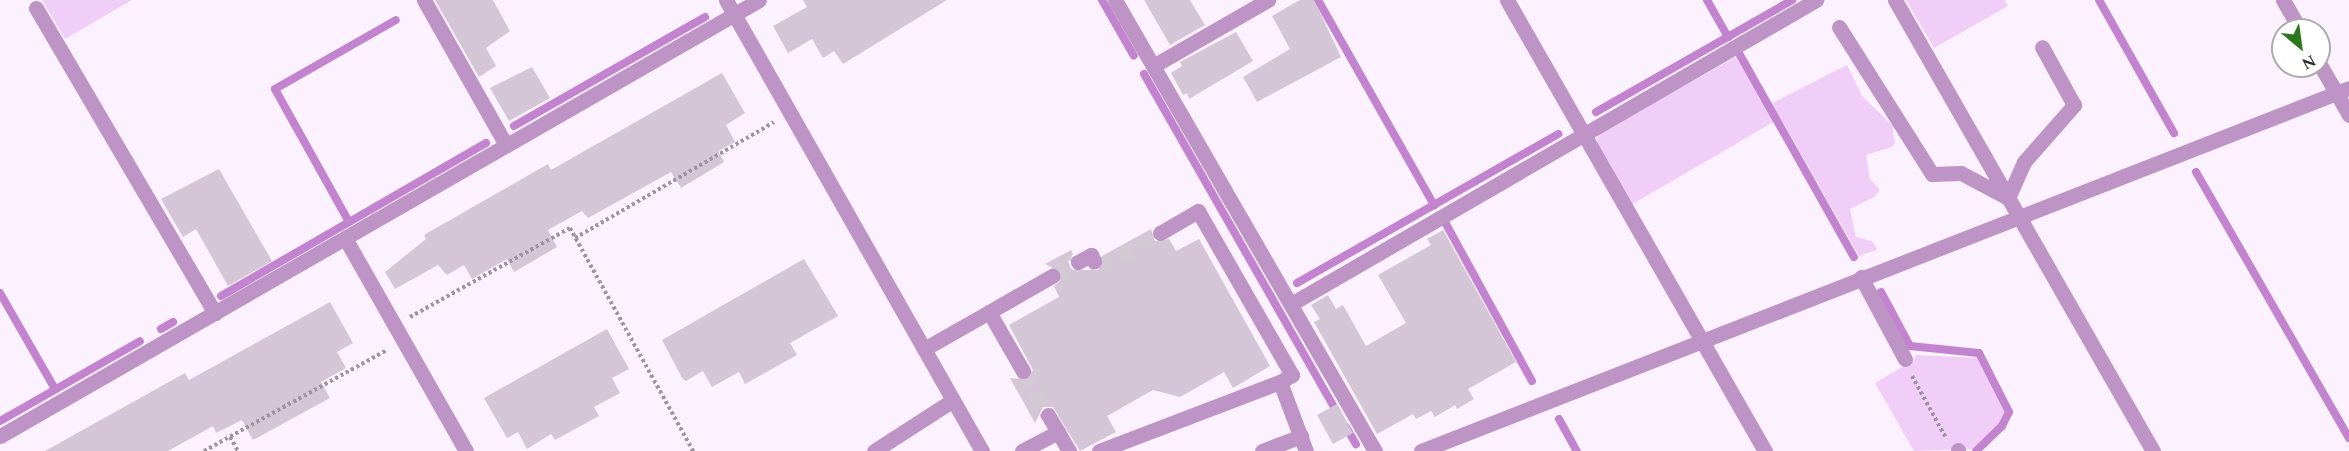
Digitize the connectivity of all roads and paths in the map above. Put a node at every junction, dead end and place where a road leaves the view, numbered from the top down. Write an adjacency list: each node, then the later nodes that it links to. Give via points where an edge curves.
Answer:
1 (424, 0): 21 (street)
2 (726, 0): 11 (street)
3 (759, 0): 11 (street)
4 (1115, 0): 15 (street)
5 (1268, 0): 15 (street)
6 (1507, 0): 20 (street)
7 (1815, 0): 20 (street)
8 (1895, 0): 22 (street)
9 (2283, 0): 12 (street)
10 (36, 8): 33 (street)
11 (735, 14): 18 (street); 21 (street)
12 (2293, 18)
13 (1839, 27): 22 (street, via 1932,174 1961,173)
14 (2042, 47): 22 (street, via 2074,105 2024,162)
15 (1153, 66): 31 (street)
16 (2331, 77): 17 (street)
17 (2343, 91): 19 (street); 23 (street)
18 (790, 113): 26 (path); 37 (street)
19 (2349, 115)
20 (1584, 133): 31 (street); 35 (street)
21 (506, 145): 25 (street)
22 (2008, 198): 23 (street)
23 (2019, 216): 30 (street); 62 (street)
24 (1160, 233): 40 (street, via 1198,211 1292,375)
25 (345, 238): 33 (street); 34 (street)
26 (575, 238): 34 (path, via 570,228); 50 (path)
27 (1094, 261): 28 (street, via 1091,255)
28 (1078, 262)
29 (1052, 276): 32 (street)
30 (1861, 277): 35 (street); 38 (street)
31 (1291, 304): 58 (street)
32 (989, 312): 37 (street); 39 (street)
33 (215, 313): 44 (street)
34 (395, 326): 36 (street)
35 (1701, 340): 59 (street); 60 (street)
36 (403, 341): 46 (path); 49 (street)
37 (924, 349): 41 (street)
38 (1905, 359): 61 (path, via 1951,448)
39 (1023, 371)
40 (1280, 382): 45 (street); 55 (street)
41 (953, 400): 51 (street); 52 (street)
42 (1048, 415): 43 (street)
43 (1058, 432): 53 (street); 54 (street)
44 (0, 436)
45 (1301, 436): 56 (street); 57 (street)
46 (230, 437): 47 (path); 48 (path)
47 (204, 451)
48 (237, 451)
49 (466, 451)
50 (693, 451)
51 (874, 451)
52 (982, 451)
53 (1022, 451)
54 (1069, 451)
55 (1099, 451)
56 (1262, 451)
57 (1306, 451)
58 (1375, 451)
59 (1422, 451)
60 (1765, 451)
61 (1958, 451)
62 (2153, 451)

